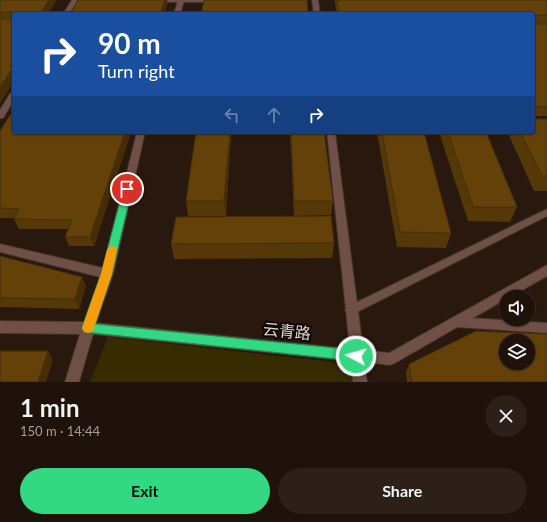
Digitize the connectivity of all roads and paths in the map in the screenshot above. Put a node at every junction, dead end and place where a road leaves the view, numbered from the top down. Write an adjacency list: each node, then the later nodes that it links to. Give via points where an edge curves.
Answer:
1 (75, 0): 6 (lane)
2 (152, 0): 5 (lane)
3 (219, 0): 5 (lane)
4 (315, 0): 8 (street)
5 (181, 1): 7 (street)
6 (67, 12)
7 (178, 12)
8 (317, 12)
9 (12, 97): 10 (lane)
10 (0, 116)
11 (141, 134): 16 (street)
12 (330, 134): 17 (street)
13 (547, 212): 17 (lane)
14 (0, 248): 16 (street)
15 (547, 270): 18 (street, 云青路)
16 (106, 274): 20 (street)
17 (351, 310): 22 (street)
18 (455, 322): 21 (lane); 22 (street, 云青路, via 390,359)
19 (0, 327): 20 (street, 云青路)
20 (88, 328): 22 (street, 云青路); 23 (street)
21 (547, 328)
22 (356, 356): 24 (street)
23 (72, 382)
24 (360, 382)

